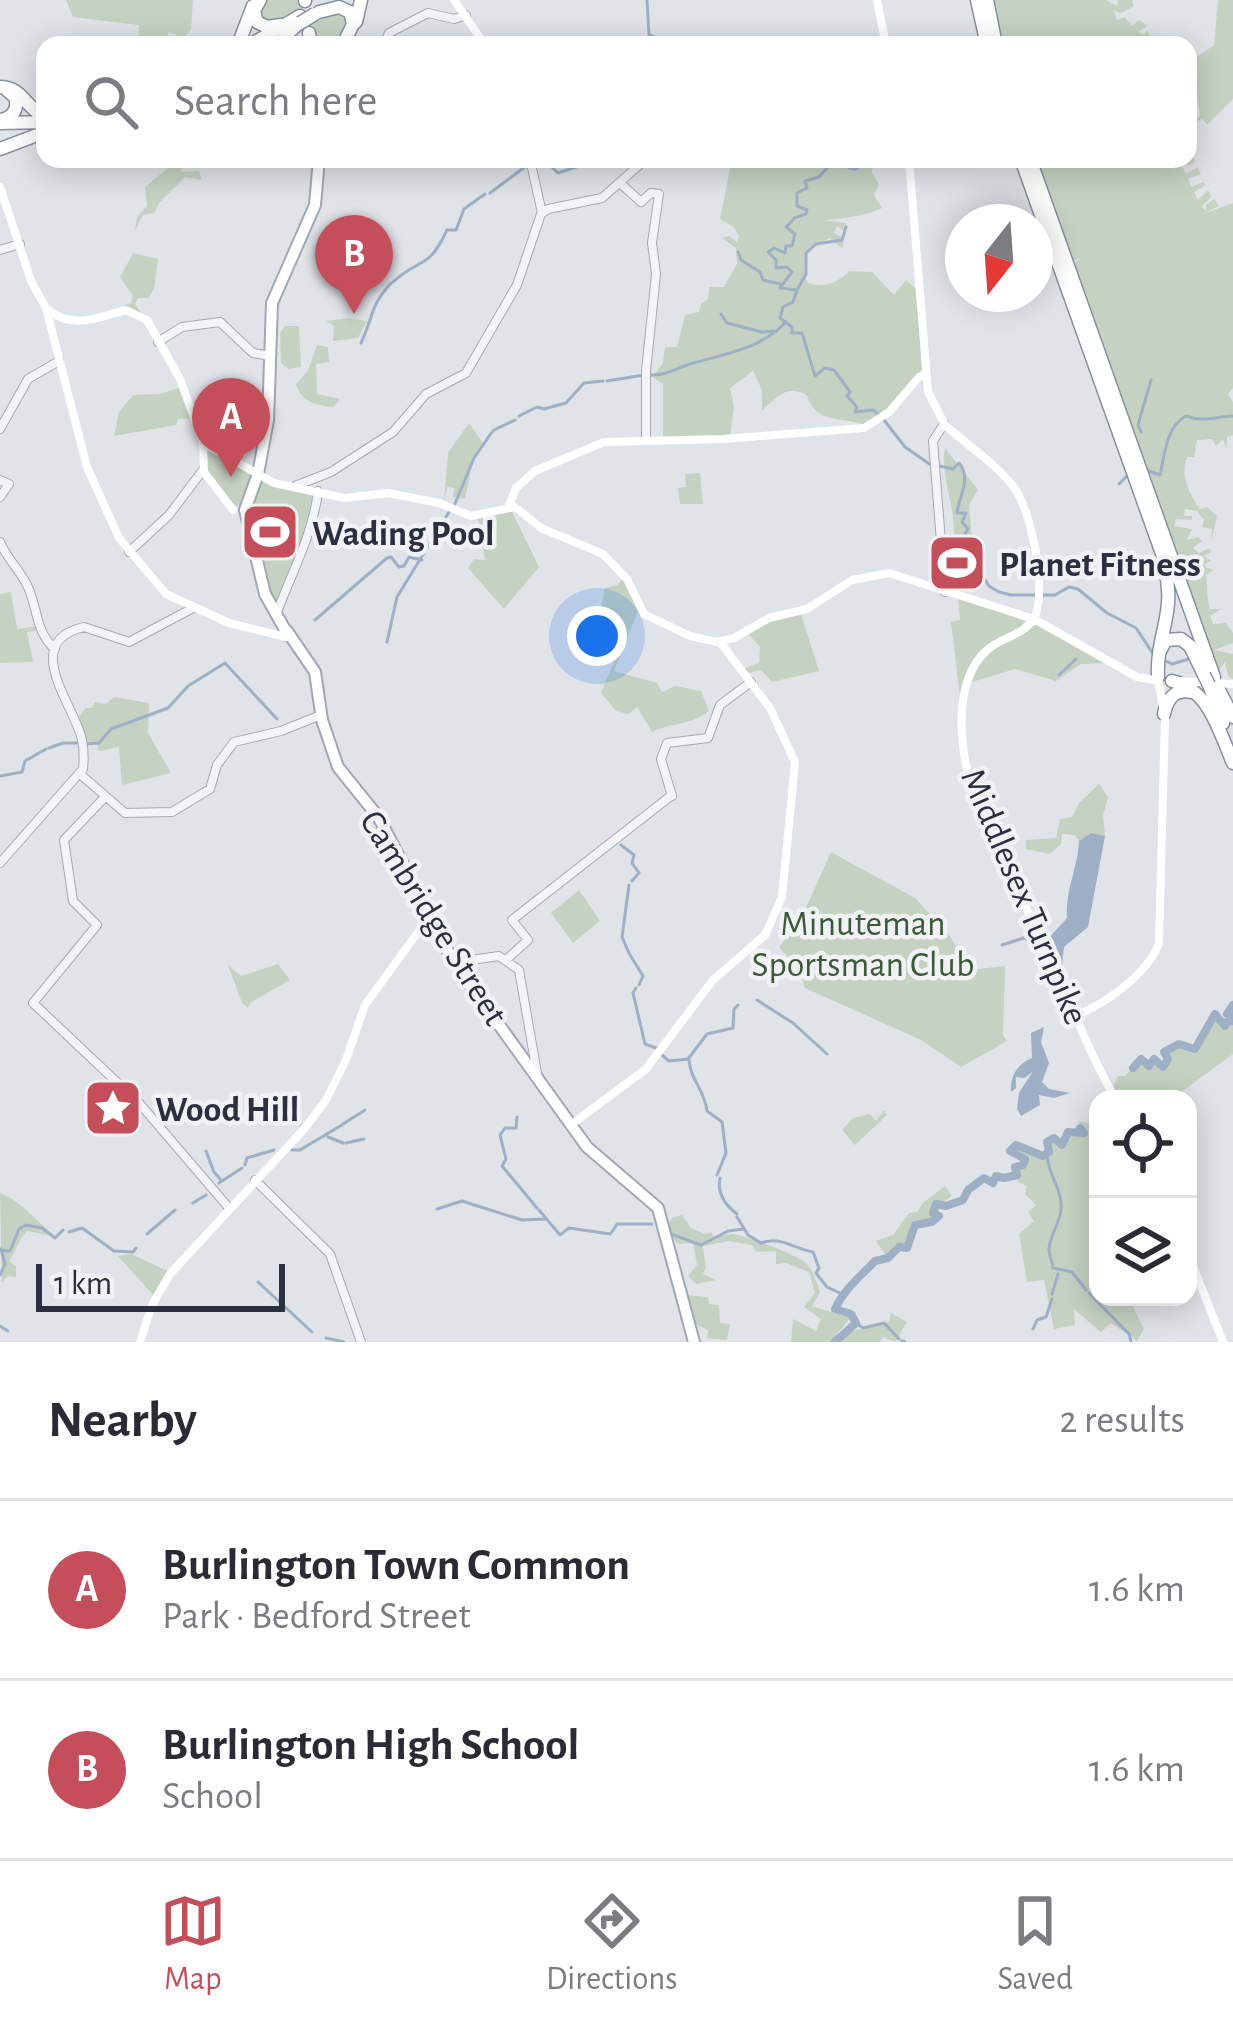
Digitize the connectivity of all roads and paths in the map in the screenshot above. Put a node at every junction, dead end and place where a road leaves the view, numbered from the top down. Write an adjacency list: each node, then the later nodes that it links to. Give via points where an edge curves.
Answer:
1 (258, 0): 9 (highway, via 259,24); 10 (highway)
2 (339, 0): 7 (highway)
3 (362, 0): 12 (highway)
4 (454, 0): 8 (main road)
5 (879, 0): 15 (main road)
6 (983, 2): 16 (highway)
7 (316, 5): 9 (highway, bridge); 11 (highway, via 350,12)
8 (465, 14): 13 (street, via 428,13); 14 (main road)
9 (304, 34)
10 (242, 36)
11 (348, 36)
12 (348, 36)
13 (388, 36)
14 (478, 36)
15 (886, 36)
16 (990, 36)
17 (0, 88): 18 (highway, via 17,91); 20 (highway, via 16,102)
18 (36, 113)
19 (36, 125): 20 (highway)
20 (2, 126)
21 (36, 130): 22 (highway)
22 (0, 149)
23 (318, 168): 36 (main road, Cambridge Street, via 315,205 272,304)
24 (532, 168): 31 (street)
25 (636, 168): 29 (street)
26 (910, 168): 38 (main road)
27 (1029, 168): 52 (highway)
28 (1029, 168): 66 (highway)
29 (620, 183): 31 (street, via 596,201); 41 (street, via 640,202 659,194)
30 (0, 187): 32 (main road)
31 (542, 213): 46 (street, via 517,285 468,370 423,397 396,430)
32 (20, 244): 33 (street); 34 (main road)
33 (0, 250)
34 (52, 319): 35 (main road, via 92,322 132,311); 37 (main road)
35 (158, 342): 36 (street, via 182,327 221,322 254,353); 42 (main road)
36 (270, 356): 44 (main road, Cambridge Street)
37 (58, 361): 40 (street, via 27,380); 53 (main road, via 87,467)
38 (926, 374): 39 (main road); 41 (main road, via 868,427)
39 (944, 424): 54 (main road, via 1015,488); 56 (street, via 933,441)
40 (0, 429)
41 (646, 440): 49 (main road, via 604,442 548,463 520,484)
42 (203, 443): 43 (main road); 44 (main road)
43 (203, 470): 50 (main road); 53 (street)
44 (258, 474): 46 (main road); 61 (main road, Cambridge Street, via 245,519 262,586)
45 (0, 480): 48 (street, via 9,484)
46 (300, 486): 47 (main road)
47 (317, 491): 49 (main road, via 351,499 388,493 471,516); 61 (street, via 314,524 288,578)
48 (0, 497)
49 (509, 506): 62 (main road, via 606,557 650,618)
50 (233, 510)
51 (0, 542): 63 (street)
52 (1158, 544): 64 (highway, via 1171,604 1159,643); 66 (highway)
53 (129, 552): 57 (main road, via 159,590)
54 (1034, 554): 55 (main road); 55 (main road, via 1047,563)
55 (1039, 577): 59 (main road)
56 (945, 592): 58 (main road); 62 (main road, via 907,576 862,576 804,610)
57 (193, 608): 61 (main road, via 234,625); 63 (street, via 130,642 81,627)
58 (1020, 614): 59 (main road); 60 (main road)
59 (1034, 619): 60 (main road, Middlesex Turnpike); 64 (main road, via 1129,673); 77 (main road, Middlesex Turnpike, via 982,655 964,697)
60 (1023, 626): 77 (main road, Middlesex Turnpike, via 981,652 960,697 962,761)
61 (285, 632): 68 (main road, Cambridge Street, via 316,677)
62 (720, 642): 65 (main road)
63 (56, 649): 75 (street, via 56,679 82,740)
64 (1160, 678): 66 (main road); 66 (highway, via 1160,650 1174,637); 67 (main road); 70 (highway, via 1198,692); 73 (main road)
65 (751, 682): 81 (street, via 718,708 708,738 669,741 662,761 672,796 512,920 528,940); 86 (main road, via 795,762 781,901 765,935 723,969 646,1069)
66 (1217, 682): 69 (highway); 71 (highway); 72 (highway)
67 (1164, 714): 70 (highway, via 1172,696 1187,691); 73 (main road)
68 (321, 715): 76 (street, via 234,742 211,788 173,812 126,813); 79 (main road, Cambridge Street, via 342,774 379,818)
69 (1233, 717)
70 (1213, 719): 74 (highway)
71 (1233, 728)
72 (1233, 752)
73 (1163, 753): 82 (main road, via 1159,943 1152,958)
74 (1233, 763)
75 (80, 775): 76 (street); 78 (street)
76 (104, 798): 88 (street, via 64,841 73,901 97,926 33,1003 138,1102)
77 (975, 800): 82 (main road, Middlesex Turnpike)
78 (0, 863)
79 (429, 916): 80 (main road, Cambridge Street); 87 (main road, via 363,1009 326,1100)
80 (452, 958): 81 (street); 84 (main road, Cambridge Street)
81 (507, 958): 84 (street, via 524,980)
82 (1075, 1016): 83 (main road, Middlesex Turnpike); 83 (main road, Middlesex Turnpike)
83 (1095, 1060): 85 (main road, Middlesex Turnpike)
84 (537, 1073): 86 (main road, Cambridge Street)
85 (1110, 1090)
86 (572, 1124): 92 (main road, Cambridge Street, via 658,1210)
87 (256, 1180): 88 (main road); 91 (street, via 328,1251)
88 (229, 1208): 90 (main road, via 167,1278)
89 (1197, 1277): 93 (main road)
90 (140, 1342)
91 (361, 1342)
92 (694, 1342)
93 (1222, 1342)

